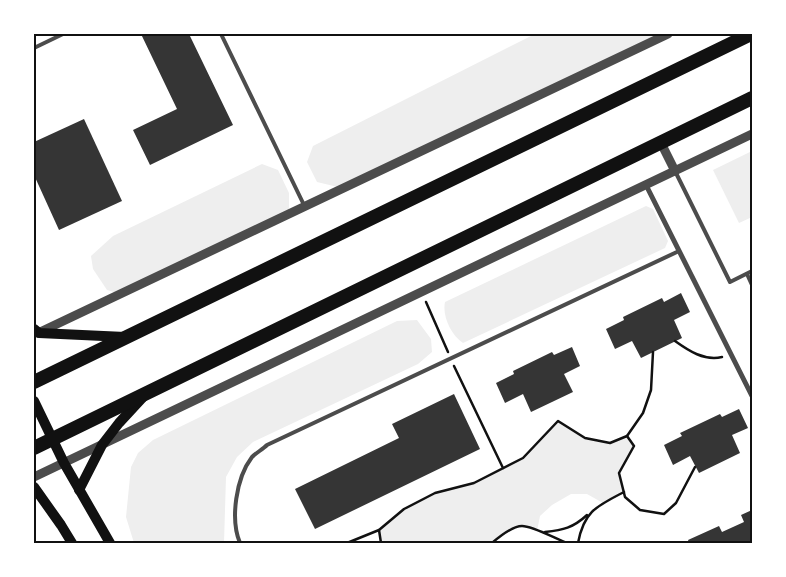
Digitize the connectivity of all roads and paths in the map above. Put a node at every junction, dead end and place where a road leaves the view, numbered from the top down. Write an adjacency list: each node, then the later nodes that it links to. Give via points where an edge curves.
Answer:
1 (63, 34): 5 (lane)
2 (221, 34): 11 (lane)
3 (668, 34): 11 (street)
4 (751, 34): 18 (highway)
5 (34, 48)
6 (752, 98): 8 (highway)
7 (752, 134): 9 (street)
8 (661, 143): 9 (street); 24 (highway)
9 (675, 171): 10 (street); 14 (lane, via 730,282)
10 (646, 185): 12 (street); 16 (street)
11 (304, 206): 17 (street)
12 (679, 251): 21 (street); 22 (lane)
13 (752, 271): 14 (lane)
14 (747, 274): 15 (lane)
15 (752, 285)
16 (421, 292): 22 (path); 29 (street)
17 (35, 332): 18 (main road)
18 (126, 338): 23 (highway)
19 (675, 341): 21 (path, via 690,352 713,359)
20 (653, 352): 27 (path, via 651,390 643,413)
21 (732, 356): 25 (street)
22 (451, 359): 33 (path); 45 (lane, via 267,445 252,457 237,487 235,533)
23 (34, 382)
24 (147, 393): 28 (highway); 29 (main road)
25 (752, 396)
26 (34, 401): 28 (main road)
27 (626, 436): 33 (path, via 610,443 586,438 558,421 523,458); 37 (path, via 634,446 618,473)
28 (52, 439): 30 (highway); 31 (main road)
29 (102, 445): 31 (street); 36 (main road)
30 (34, 448)
31 (64, 463): 34 (street); 36 (main road)
32 (696, 467): 37 (path, via 676,503 664,514 640,510 625,497)
33 (504, 468): 41 (path, via 474,483 435,493 404,509)
34 (34, 477)
35 (34, 487): 39 (main road)
36 (79, 490): 44 (main road)
37 (624, 492): 40 (path)
38 (34, 502): 39 (main road)
39 (49, 509): 43 (main road)
40 (589, 514): 42 (path, via 564,530); 50 (path)
41 (379, 530): 46 (path); 47 (path)
42 (543, 532): 48 (path, via 522,526); 49 (path)
43 (72, 543)
44 (110, 543)
45 (240, 543)
46 (347, 543)
47 (380, 543)
48 (492, 543)
49 (567, 543)
50 (578, 543)

